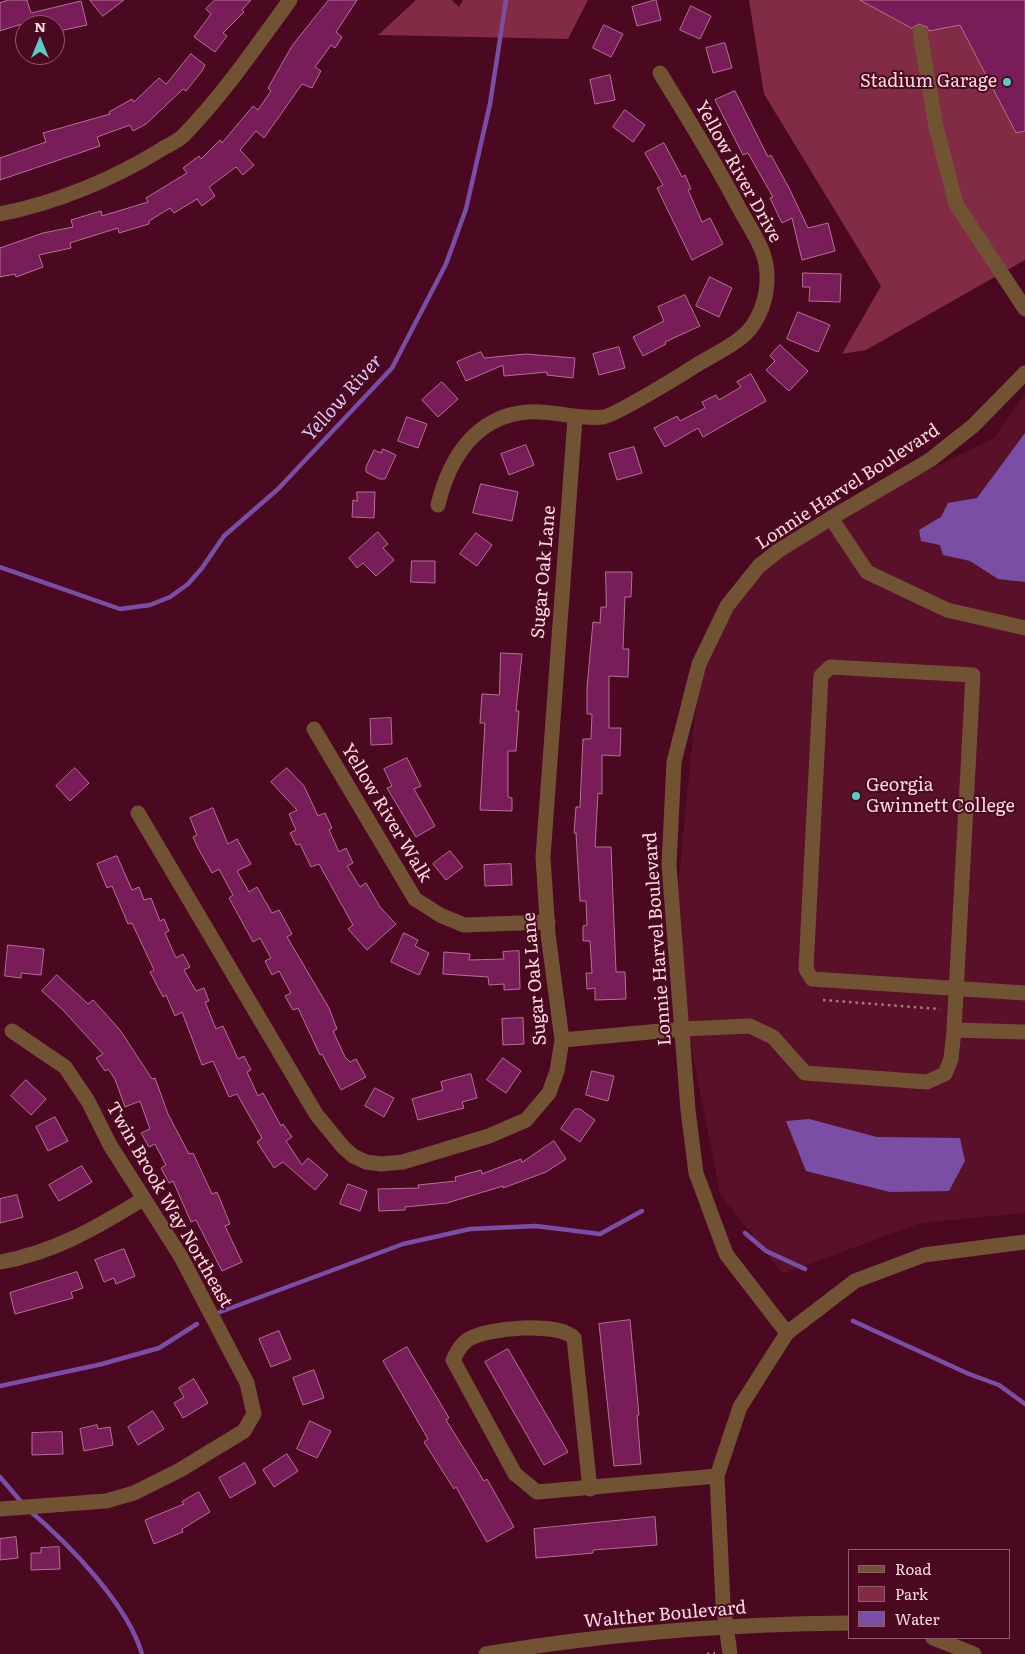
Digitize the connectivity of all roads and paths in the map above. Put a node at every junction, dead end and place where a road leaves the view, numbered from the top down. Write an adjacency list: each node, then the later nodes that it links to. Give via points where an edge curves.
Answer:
1 (290, 0): 4 (street, via 246,60 183,136 138,164 80,189)
2 (920, 33): 5 (street, via 936,128 956,204)
3 (660, 72): 7 (street, Yellow River Drive, via 709,152 763,253 768,281 766,298 745,335 605,417)
4 (0, 214)
5 (1025, 310)
6 (1025, 373): 9 (street, Lonnie Harvel Boulevard, via 973,426 930,460)
7 (575, 418): 8 (street, Yellow River Drive, via 529,412 495,422 478,432 452,462); 13 (street, Sugar Oak Lane, via 543,857)
8 (438, 505)
9 (831, 518): 10 (street, via 867,572 947,610); 18 (street, Lonnie Harvel Boulevard, via 759,566 727,606 699,664 674,762 670,822 669,865)
10 (1025, 628)
11 (314, 729): 13 (street, Yellow River Walk, via 415,899 464,925)
12 (138, 813): 22 (street, Sugar Oak Lane, via 316,1114 353,1156 381,1164 403,1162 489,1136 526,1120 549,1093 557,1071)
13 (548, 922): 22 (street, Sugar Oak Lane)
14 (956, 988): 14 (street, via 973,675 830,667 821,676 806,969 812,979); 15 (street); 19 (street)
15 (1025, 994)
16 (823, 1000): 17 (path)
17 (944, 1010)
18 (683, 1029): 19 (street, via 750,1026 773,1037 805,1073 927,1082 945,1074 951,1059); 22 (street); 26 (street, Lonnie Harvel Boulevard, via 696,1173 726,1254)
19 (954, 1030): 21 (street)
20 (12, 1031): 23 (street, Twin Brook Way Northeast, via 65,1067)
21 (1025, 1032)
22 (562, 1040)
23 (144, 1199): 25 (street, via 102,1225 58,1246); 29 (street, Twin Brook Way Northeast, via 181,1257 242,1375 254,1414 244,1431 180,1470 134,1493 106,1501)
24 (1025, 1242): 26 (street, via 924,1255 855,1281)
25 (0, 1262)
26 (787, 1333): 27 (street, via 740,1408)
27 (716, 1476): 28 (street); 31 (street)
28 (590, 1489): 28 (street, via 574,1338 568,1332 531,1329 487,1332 468,1339 453,1360 515,1474 537,1492)
29 (0, 1509)
30 (848, 1623): 31 (street, Walther Boulevard)
31 (726, 1628): 33 (street, Walther Boulevard, via 542,1644); 34 (street)
32 (936, 1639): 35 (street)
33 (486, 1654)
34 (730, 1654)
35 (974, 1654)

